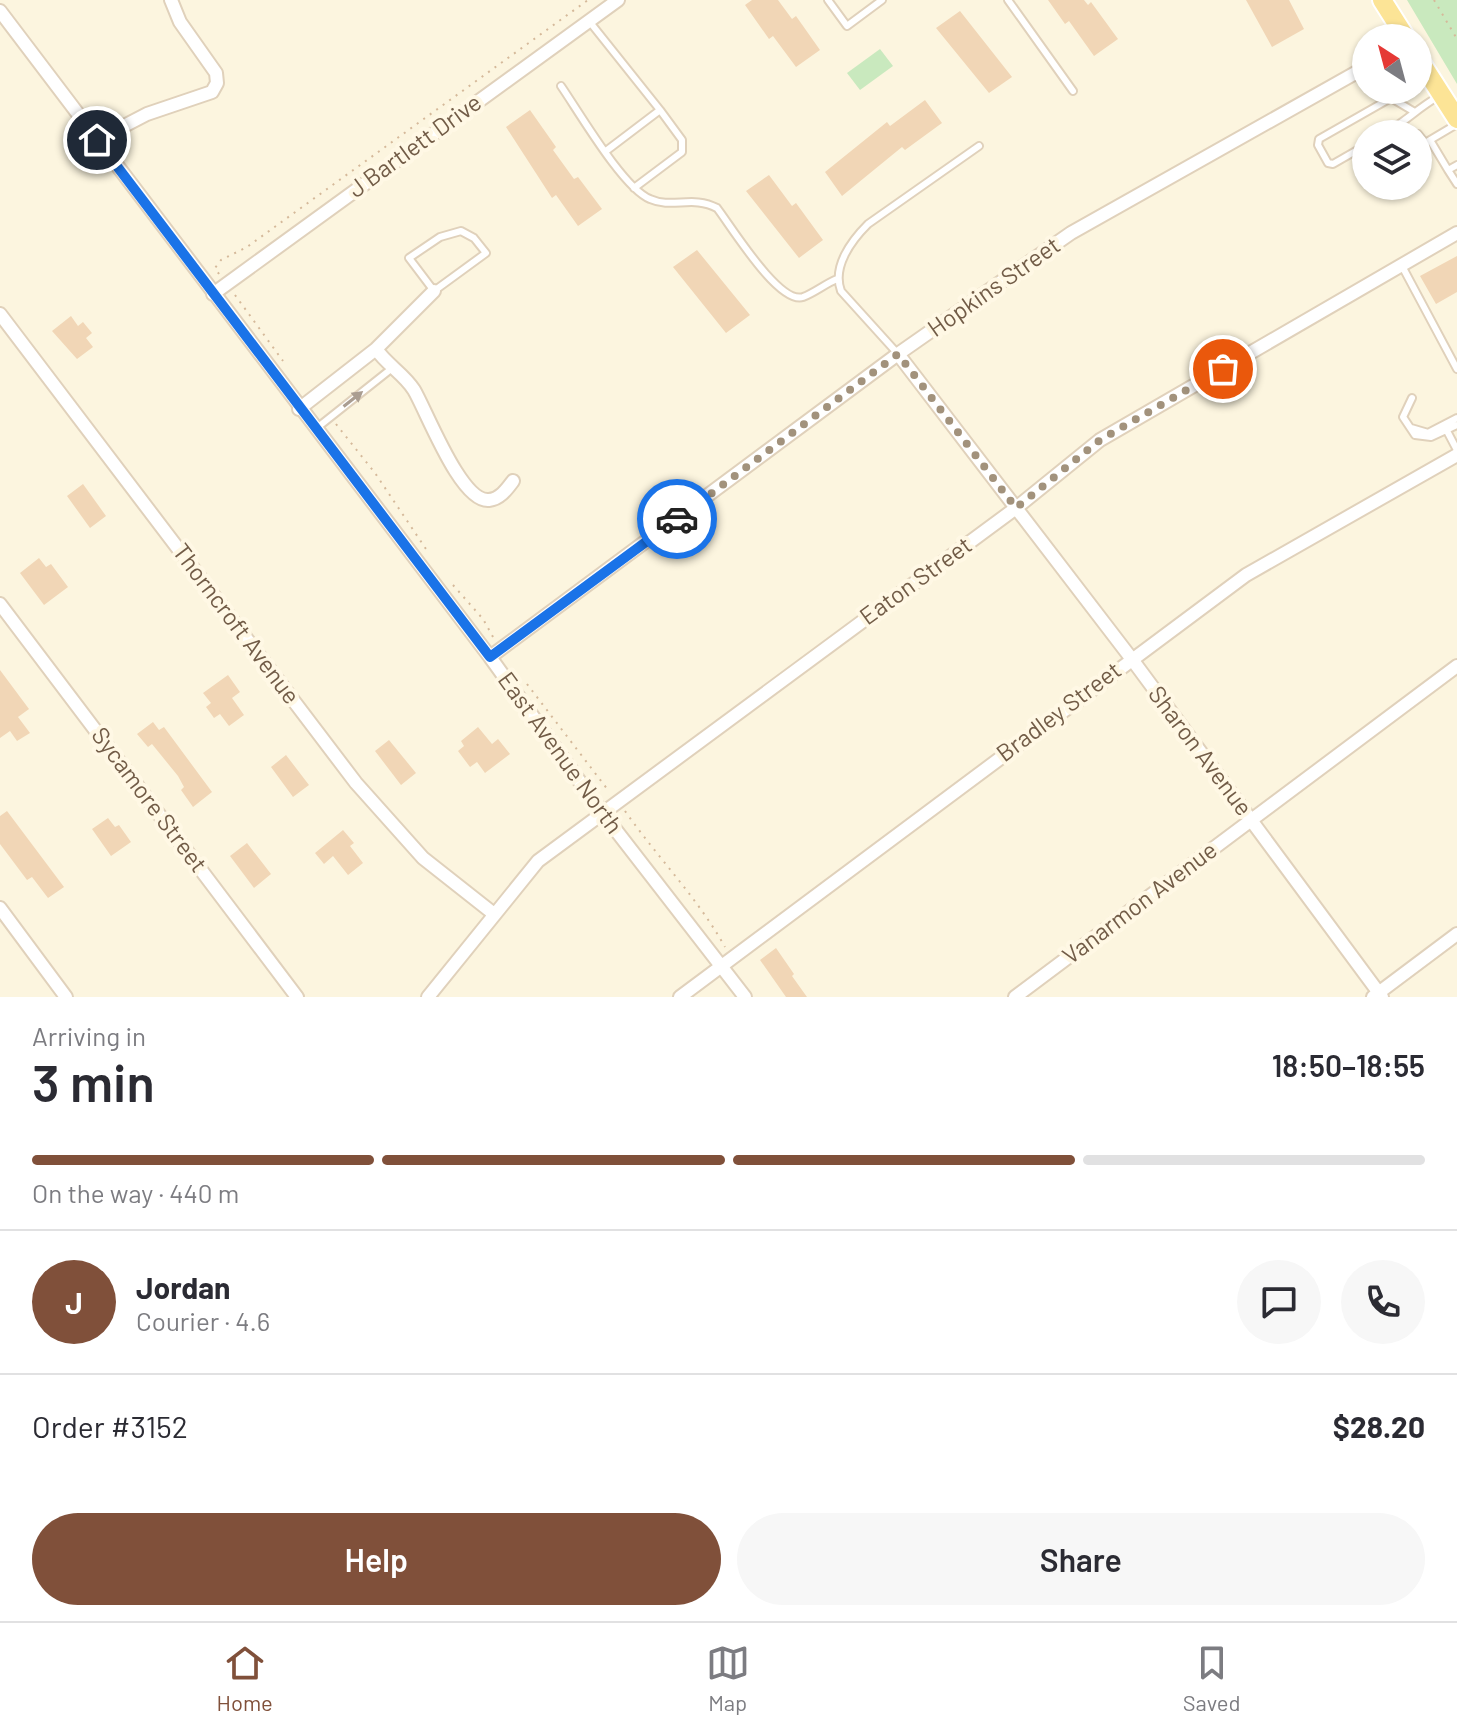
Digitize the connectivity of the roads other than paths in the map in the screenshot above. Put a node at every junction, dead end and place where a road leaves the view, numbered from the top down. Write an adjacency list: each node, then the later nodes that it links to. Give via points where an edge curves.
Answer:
1 (171, 0): 22 (street, via 217,83 212,92 147,114)
2 (618, 0): 8 (street, J Bartlett Drive)
3 (828, 0): 4 (lane, via 847,26)
4 (882, 0)
5 (1008, 0): 13 (lane)
6 (1382, 0): 9 (main road)
7 (0, 11): 22 (street, East Avenue North)
8 (589, 21): 15 (lane); 35 (street, J Bartlett Drive)
9 (1397, 24)
10 (1352, 75): 38 (street, Hopkins Street, via 1071,233)
11 (1432, 81): 14 (main road)
12 (561, 86): 25 (lane)
13 (1073, 91)
14 (1441, 95): 16 (lane); 20 (main road)
15 (660, 110): 25 (lane); 30 (lane, via 682,140 682,152)
16 (1413, 111): 17 (lane); 18 (lane, via 1391,98)
17 (1409, 119)
18 (1352, 120)
19 (1352, 120): 26 (lane, via 1319,139 1318,145 1328,163)
20 (1457, 122): 21 (lane)
21 (1432, 139)
22 (97, 140): 35 (street, East Avenue North)
23 (1432, 143): 28 (lane)
24 (979, 146): 33 (lane, via 868,224 856,236)
25 (606, 151): 30 (lane)
26 (1352, 153)
27 (1457, 165): 28 (lane)
28 (1448, 170): 29 (lane)
29 (1457, 184)
30 (634, 188): 33 (lane, via 662,203 694,200 717,208 776,287 790,297 801,298)
31 (1457, 233): 32 (street, Eaton Street)
32 (1402, 265): 40 (lane); 50 (street, Eaton Street, via 1100,440)
33 (837, 279): 38 (lane, via 841,291)
34 (434, 291): 34 (lane, via 409,258 451,232 469,233 486,253); 37 (street)
35 (213, 294): 42 (street, East Avenue North)
36 (0, 314): 58 (street, Thorncroft Avenue, via 356,783 423,858)
37 (376, 349): 39 (street); 42 (street)
38 (898, 354): 50 (street, Sharon Avenue); 52 (street, Hopkins Street)
39 (391, 369): 46 (lane, one-way to 39); 49 (street, via 411,385 456,471 477,497 492,500)
40 (1457, 369)
41 (1412, 398): 44 (lane, via 1404,410)
42 (299, 409): 46 (street, East Avenue North)
43 (1457, 418): 44 (lane, via 1428,433)
44 (1405, 424): 47 (lane, via 1423,437)
45 (1457, 425): 47 (lane)
46 (315, 430): 52 (street, East Avenue North)
47 (1447, 431): 48 (lane)
48 (1457, 453): 53 (street, Bradley Street, via 1246,575)
49 (513, 481)
50 (1016, 508): 53 (street, Sharon Avenue); 55 (street, Eaton Street)
51 (0, 604): 63 (street, Sycamore Street)
52 (490, 657): 55 (street, East Avenue North)
53 (1131, 658): 56 (street, Sharon Avenue); 60 (street, Bradley Street)
54 (1457, 666): 56 (street, Vanarmon Avenue)
55 (601, 811): 58 (street, Eaton Street, via 538,861); 60 (street, East Avenue North)
56 (1251, 820): 61 (street, Sharon Avenue); 67 (street, Vanarmon Avenue)
57 (0, 908): 62 (street)
58 (494, 914): 64 (street, Eaton Street)
59 (1457, 934): 61 (street)
60 (723, 967): 65 (street, Bradley Street); 66 (street, East Avenue North)
61 (1378, 996)
62 (66, 997)
63 (297, 997)
64 (428, 997)
65 (680, 997)
66 (745, 997)
67 (1015, 997)

